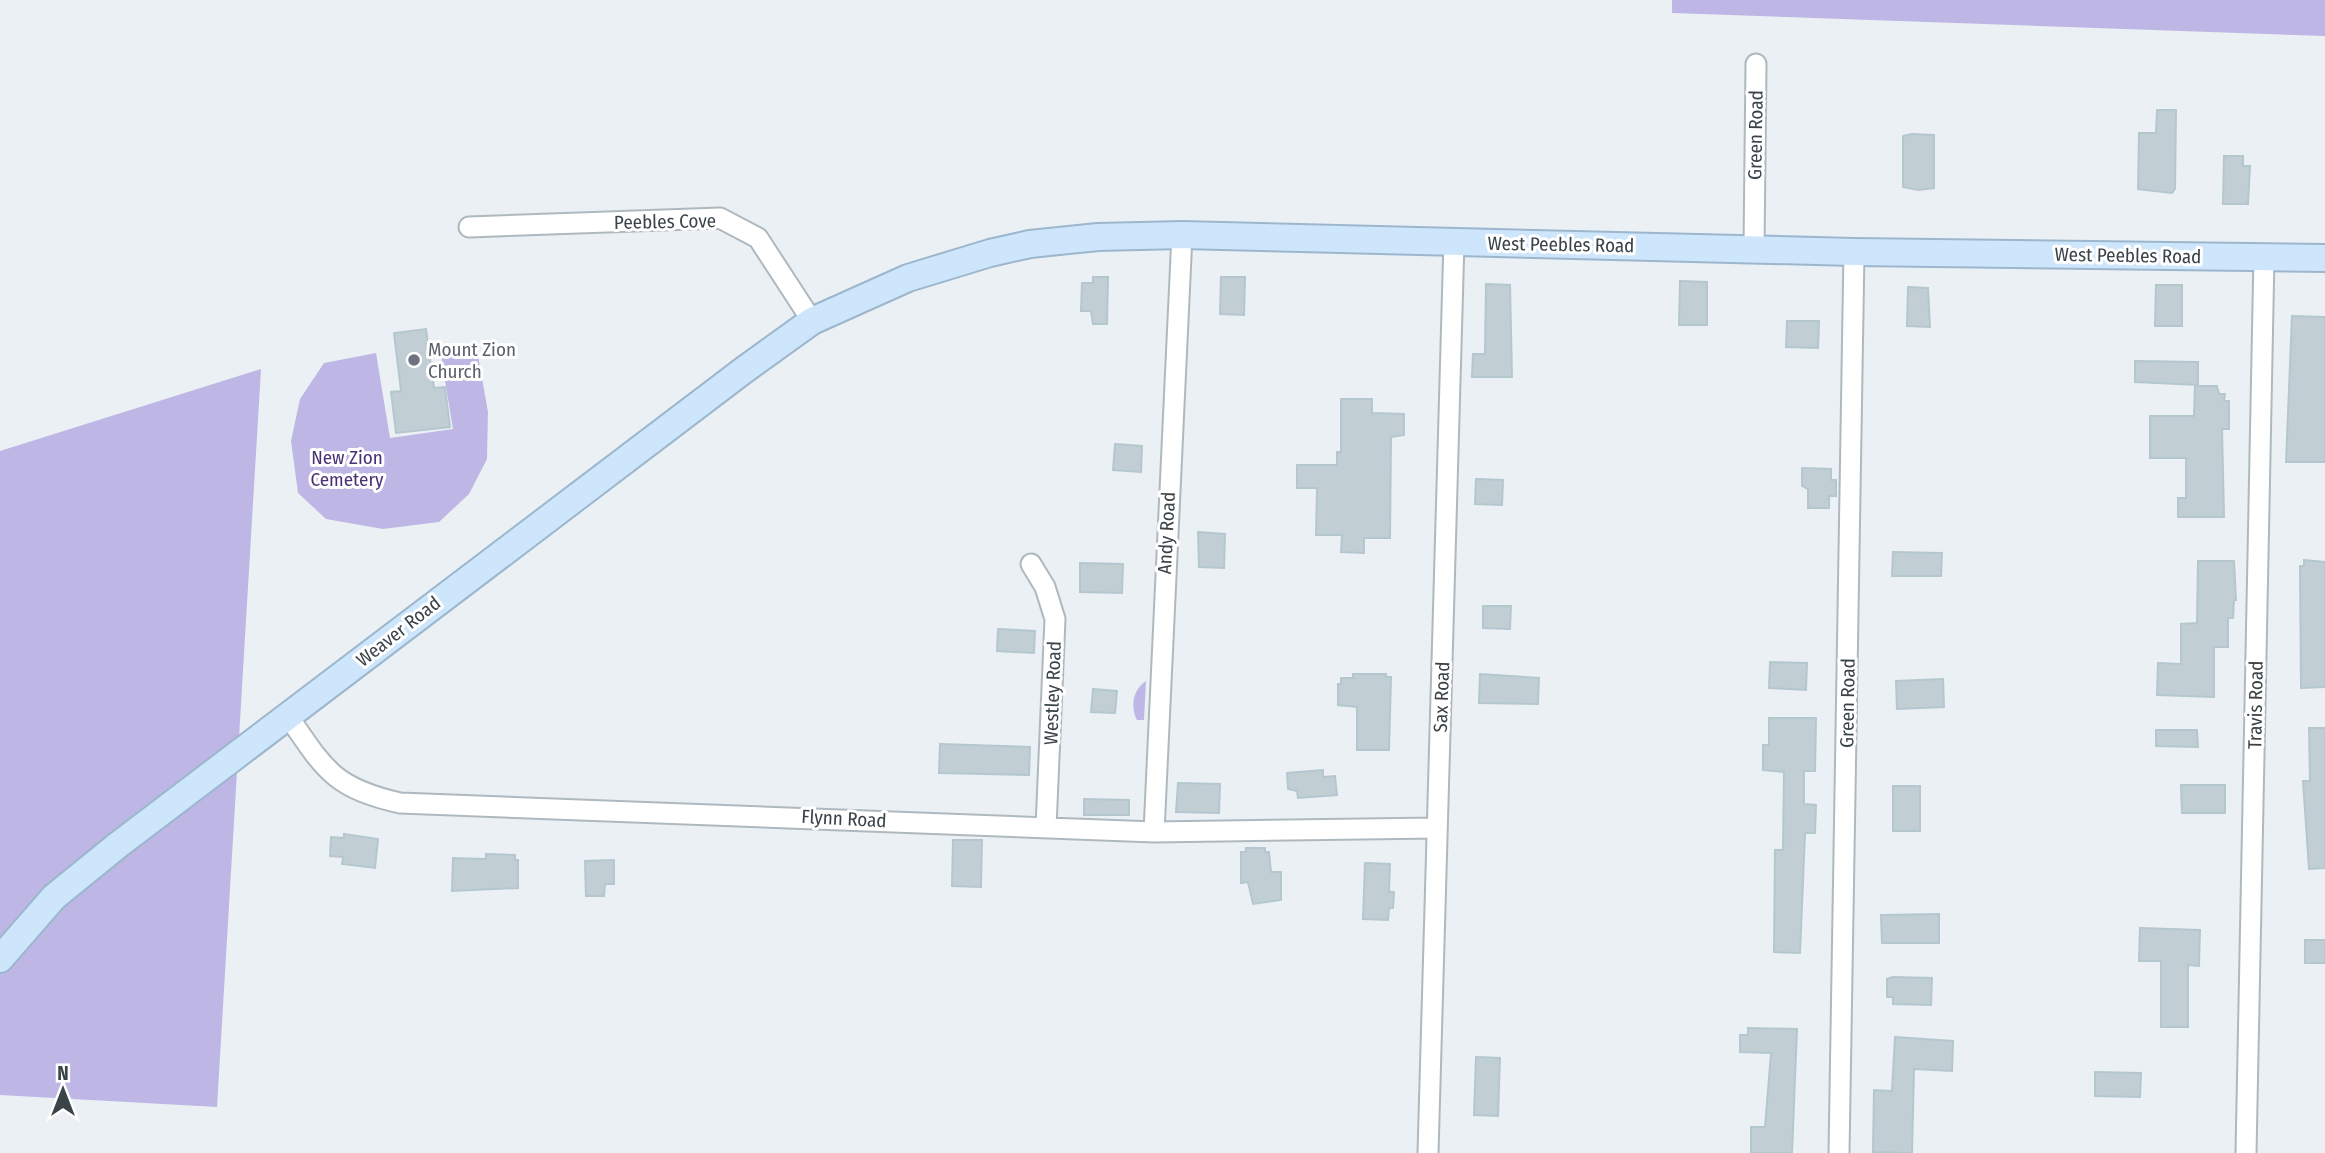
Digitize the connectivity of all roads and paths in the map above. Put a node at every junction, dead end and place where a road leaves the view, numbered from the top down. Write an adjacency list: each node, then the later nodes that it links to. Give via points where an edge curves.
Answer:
1 (1756, 64): 5 (street, Green Road)
2 (469, 227): 9 (street, Peebles Cove, via 720,218 758,238)
3 (1182, 235): 4 (main road, West Peebles Road); 9 (main road, West Peebles Road, via 1077,239 990,253 908,278); 14 (street, Andy Road)
4 (1454, 241): 5 (main road, West Peebles Road); 13 (street, Sax Road)
5 (1754, 248): 6 (main road, West Peebles Road)
6 (1854, 252): 7 (main road, West Peebles Road); 17 (street, Green Road)
7 (2264, 256): 8 (main road, West Peebles Road); 18 (street, Travis Road)
8 (2325, 258)
9 (812, 321): 11 (main road, Weaver Road)
10 (1031, 564): 12 (street, Westley Road, via 1045,587 1055,619)
11 (288, 716): 12 (street, Flynn Road, via 343,784 400,803); 15 (main road, Weaver Road, via 54,897)
12 (1046, 827): 14 (street, Flynn Road)
13 (1436, 828): 14 (street, Flynn Road); 16 (street, Sax Road)
14 (1154, 832)
15 (0, 959)
16 (1428, 1153)
17 (1839, 1153)
18 (2246, 1153)

